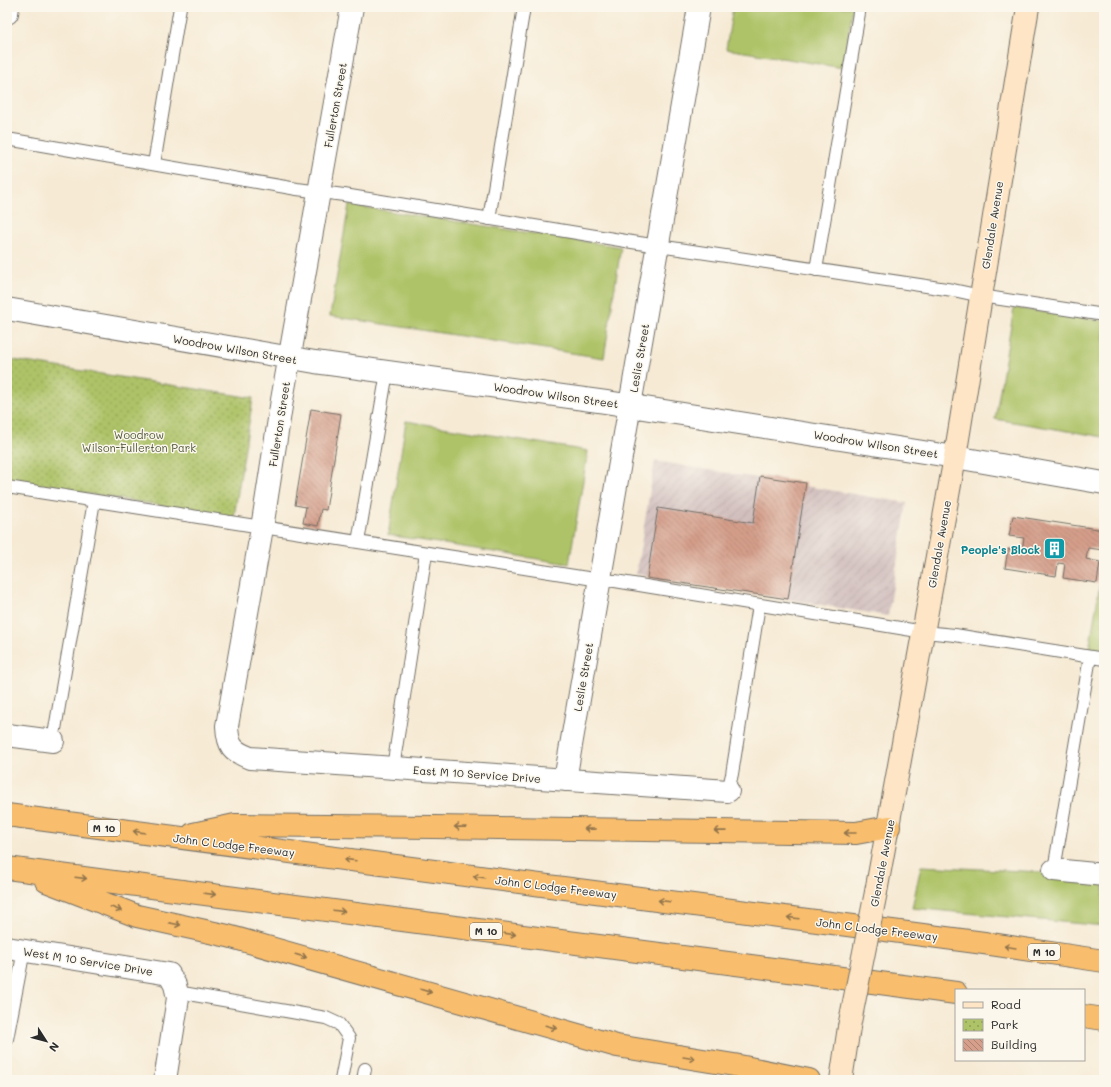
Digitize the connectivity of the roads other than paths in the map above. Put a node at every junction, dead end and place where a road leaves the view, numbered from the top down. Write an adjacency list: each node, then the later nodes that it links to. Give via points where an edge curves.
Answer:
1 (8, 7): 8 (street)
2 (180, 7): 10 (lane)
3 (352, 7): 11 (street, Fullerton Street)
4 (524, 7): 12 (lane)
5 (699, 7): 13 (street, Leslie Street)
6 (860, 7): 14 (lane)
7 (1028, 7): 15 (street, Glendale Avenue)
8 (7, 13)
9 (7, 139): 10 (lane)
10 (154, 164): 11 (lane)
11 (319, 192): 12 (lane); 18 (street, Fullerton Street)
12 (489, 219): 13 (lane)
13 (658, 246): 14 (lane); 20 (street, Leslie Street)
14 (816, 270): 15 (lane)
15 (981, 296): 17 (lane); 21 (street, Glendale Avenue)
16 (7, 309): 18 (street, Woodrow Wilson Street)
17 (1104, 315)
18 (290, 358): 19 (street, Woodrow Wilson Street); 25 (street, Fullerton Street)
19 (386, 372): 20 (street, Woodrow Wilson Street); 26 (lane)
20 (630, 406): 21 (street, Woodrow Wilson Street); 28 (street, Leslie Street)
21 (955, 457): 22 (street, Woodrow Wilson Street); 30 (street, Glendale Avenue)
22 (1104, 483)
23 (7, 487): 24 (lane)
24 (94, 501): 25 (lane); 34 (lane)
25 (262, 528): 26 (lane); 35 (street, Fullerton Street, via 227,726)
26 (358, 542): 27 (lane)
27 (426, 553): 28 (lane); 36 (lane)
28 (600, 580): 29 (lane); 37 (street, Leslie Street)
29 (759, 605): 30 (lane); 38 (lane)
30 (924, 632): 31 (lane); 40 (street, Glendale Avenue)
31 (1090, 657): 32 (lane); 43 (lane)
32 (1104, 659)
33 (7, 735): 34 (street)
34 (53, 741)
35 (231, 746): 36 (street, East M 10 Service Drive, via 238,753 250,758)
36 (393, 768): 37 (street, East M 10 Service Drive)
37 (565, 780): 38 (street, East M 10 Service Drive)
38 (728, 791)
39 (7, 814): 41 (highway, John C Lodge Freeway / M 10, one-way to 39)
40 (889, 827): 41 (highway, one-way to 41, via 856,833 235,825); 55 (street, Glendale Avenue, bridge, via 849,1027)
41 (178, 837): 46 (highway, John C Lodge Freeway / M 10, one-way to 41, via 976,942)
42 (11, 868): 48 (highway, M 10, one-way to 48); 54 (highway, one-way to 54, via 136,916 228,936 617,1046)
43 (1054, 870): 44 (street)
44 (1104, 875)
45 (16, 949): 47 (street, West M 10 Service Drive); 51 (lane)
46 (1104, 962)
47 (173, 983): 52 (street, via 178,998); 53 (lane, via 326,1018 339,1024 349,1038)
48 (955, 993)
49 (1085, 1016): 50 (highway)
50 (1104, 1019)
51 (7, 1039)
52 (164, 1080)
53 (341, 1080)
54 (809, 1080)
55 (841, 1080)

